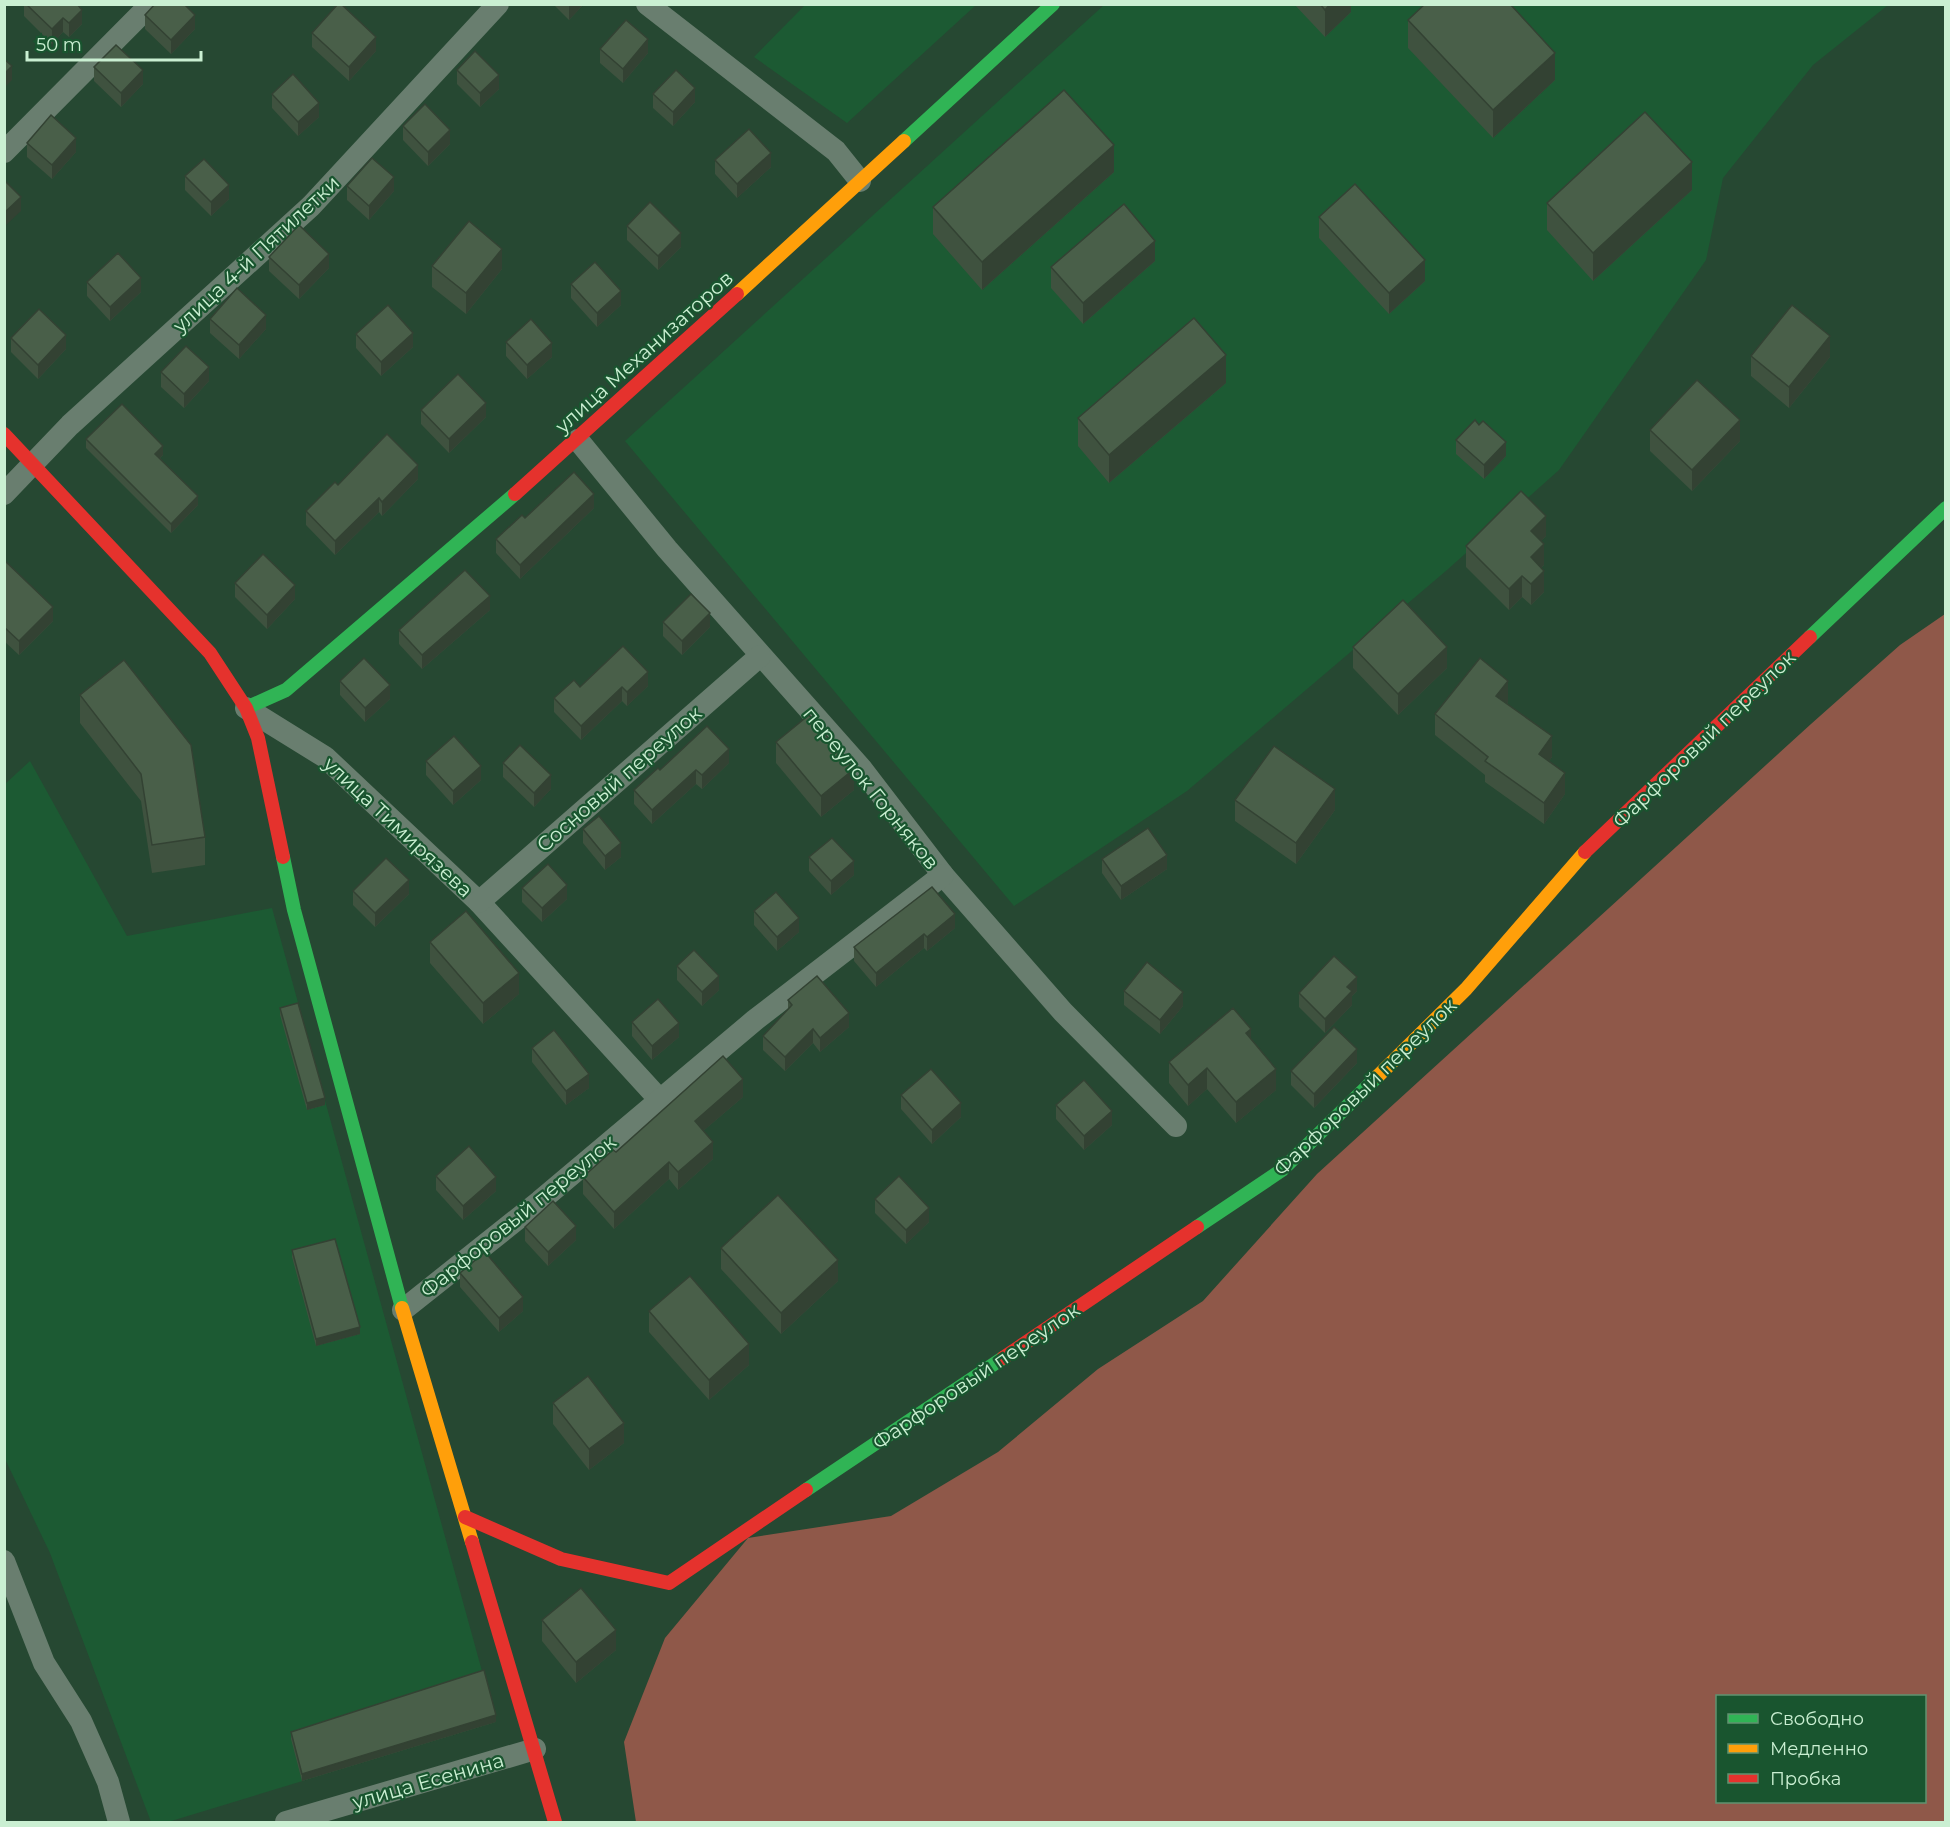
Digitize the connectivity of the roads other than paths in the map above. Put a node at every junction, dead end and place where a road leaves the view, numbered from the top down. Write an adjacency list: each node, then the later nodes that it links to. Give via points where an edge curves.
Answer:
1 (152, 4): 5 (street)
2 (498, 4): 9 (street, улица 4-й Пятилетки, via 311,206 70,425)
3 (647, 4): 6 (street, via 836,151)
4 (1053, 4): 6 (street, улица Механизаторов)
5 (4, 152)
6 (860, 181): 8 (street, улица Механизаторов)
7 (4, 434): 9 (street, улица Тимирязева)
8 (578, 440): 12 (street, переулок Горняков); 13 (street, улица Механизаторов, via 286,690)
9 (34, 465): 10 (street, улица 4-й Пятилетки); 13 (street, улица Тимирязева, via 210,653)
10 (4, 494)
11 (1946, 508): 19 (street, Фарфоровый переулок, via 1572,865 1466,989 1282,1170 669,1583 561,1559)
12 (760, 656): 14 (street, переулок Горняков, via 861,768); 15 (street, Сосновый переулок)
13 (246, 708): 15 (street, улица Тимирязева, via 325,757); 18 (street, via 258,738 302,941)
14 (943, 875): 16 (street, Фарфоровый переулок, via 755,1020); 17 (street, переулок Горняков, via 1063,1012)
15 (478, 902): 16 (street, улица Тимирязева)
16 (660, 1100): 18 (street, Фарфоровый переулок)
17 (1176, 1126)
18 (403, 1310): 19 (street)
19 (465, 1517): 21 (street)
20 (4, 1561): 22 (street, via 44,1663 81,1721 108,1782)
21 (535, 1749): 23 (street, улица Есенина); 24 (street)
22 (119, 1822)
23 (286, 1822)
24 (555, 1822)

